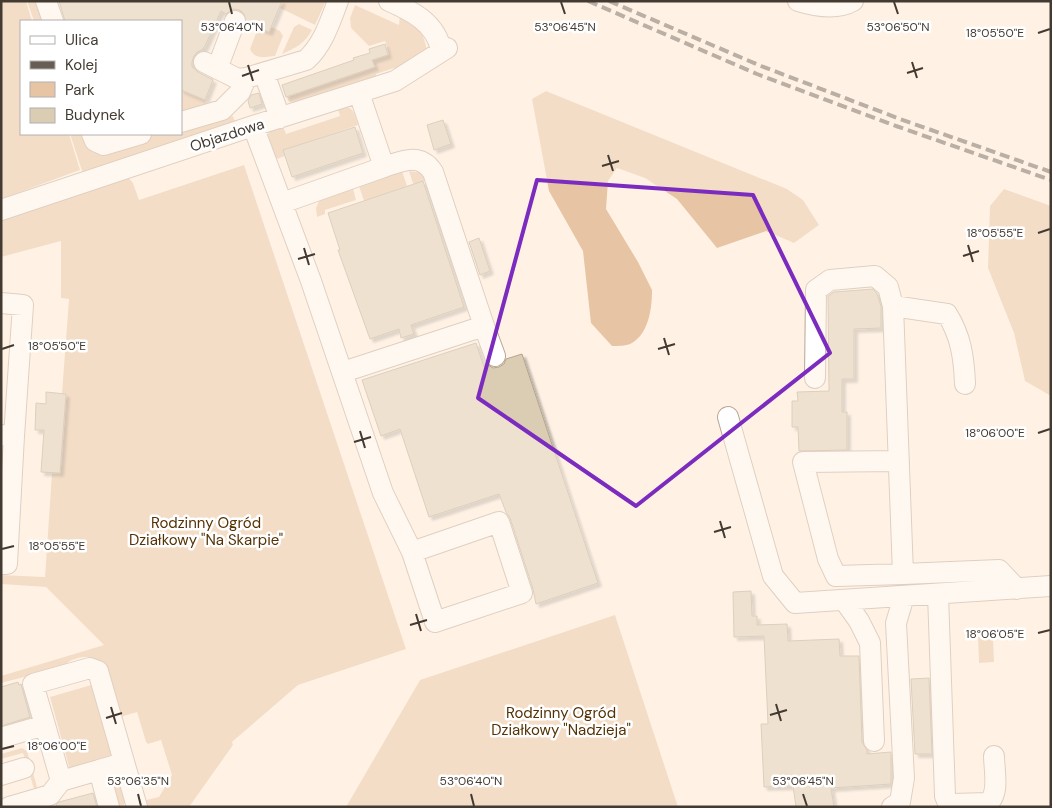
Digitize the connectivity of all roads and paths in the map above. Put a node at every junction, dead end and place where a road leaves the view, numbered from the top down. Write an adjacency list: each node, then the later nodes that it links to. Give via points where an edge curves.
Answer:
1 (46, 1): 6 (street)
2 (338, 1): 8 (street, via 322,40 312,55 306,60)
3 (389, 1): 9 (street, Objazdowa, via 418,15 444,49 395,81)
4 (798, 1): 5 (street, via 830,6)
5 (853, 1)
6 (53, 20)
7 (235, 21): 8 (street, via 210,66 238,79)
8 (255, 76): 10 (street); 11 (street, via 222,110)
9 (359, 93): 10 (street, Objazdowa); 15 (street)
10 (280, 118): 12 (street, Objazdowa)
11 (182, 122)
12 (253, 126): 16 (street); 17 (street, Objazdowa)
13 (92, 135): 14 (street, via 95,142 104,145)
14 (138, 135)
15 (384, 167): 16 (street); 20 (street, via 407,160 419,160 429,165)
16 (282, 203): 22 (street)
17 (1, 210)
18 (1, 303): 26 (street, via 23,305)
19 (893, 306): 23 (street, via 888,287 875,276 830,280 816,290); 24 (street, via 947,314 964,355); 27 (street)
20 (484, 326): 21 (street); 22 (street)
21 (494, 356)
22 (343, 372): 28 (street, via 383,493)
23 (815, 378)
24 (965, 384)
25 (728, 417): 35 (street, via 773,576 795,603)
26 (8, 436): 29 (street, via 7,564)
27 (899, 461): 30 (street); 30 (street, via 804,462 828,559 836,576)
28 (412, 552): 28 (street, via 435,622 522,593 499,522)
29 (1, 564)
30 (903, 574): 32 (street, via 999,570)
31 (1051, 586): 32 (street)
32 (1017, 588): 33 (street)
33 (938, 594): 34 (street); 39 (street, via 947,801 952,804 991,801 995,791)
34 (904, 596): 35 (street); 45 (street, via 896,623 904,778)
35 (844, 600): 38 (street, via 870,643)
36 (45, 725): 37 (street); 40 (street, via 33,684 90,668 98,671); 44 (street)
37 (1, 738)
38 (874, 741)
39 (994, 756)
40 (124, 762): 42 (street); 48 (street)
41 (24, 768): 43 (street)
42 (98, 770): 44 (street); 47 (street)
43 (1, 775)
44 (60, 781): 46 (street, via 50,795)
45 (899, 805)
46 (9, 807)
47 (108, 807)
48 (136, 807)

